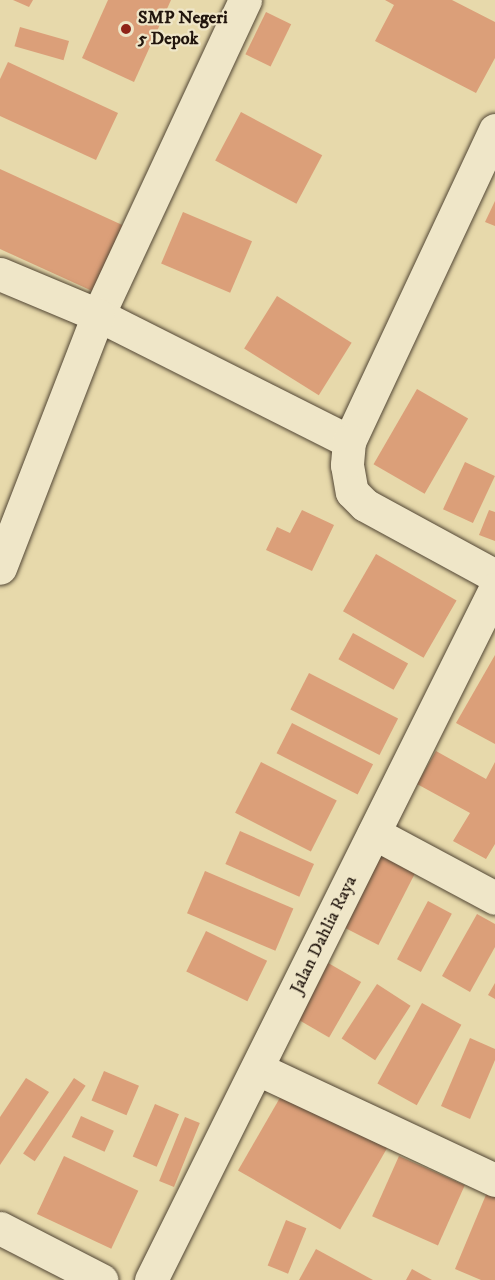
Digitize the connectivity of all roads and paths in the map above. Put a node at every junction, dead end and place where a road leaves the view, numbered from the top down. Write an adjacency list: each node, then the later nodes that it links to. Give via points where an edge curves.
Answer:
1 (245, 0): 4 (street)
2 (495, 130): 5 (street)
3 (0, 274): 4 (street)
4 (98, 315): 5 (street); 6 (street)
5 (349, 441): 7 (street, via 347,480 365,505)
6 (0, 568)
7 (495, 576)
8 (495, 589): 9 (street, Jalan Dahlia Raya)
9 (374, 833): 10 (street); 11 (street, Jalan Dahlia Raya)
10 (495, 898)
11 (258, 1069): 12 (street); 15 (street, Jalan Dahlia Raya)
12 (495, 1180)
13 (0, 1228): 14 (street)
14 (102, 1280)
15 (151, 1280)

